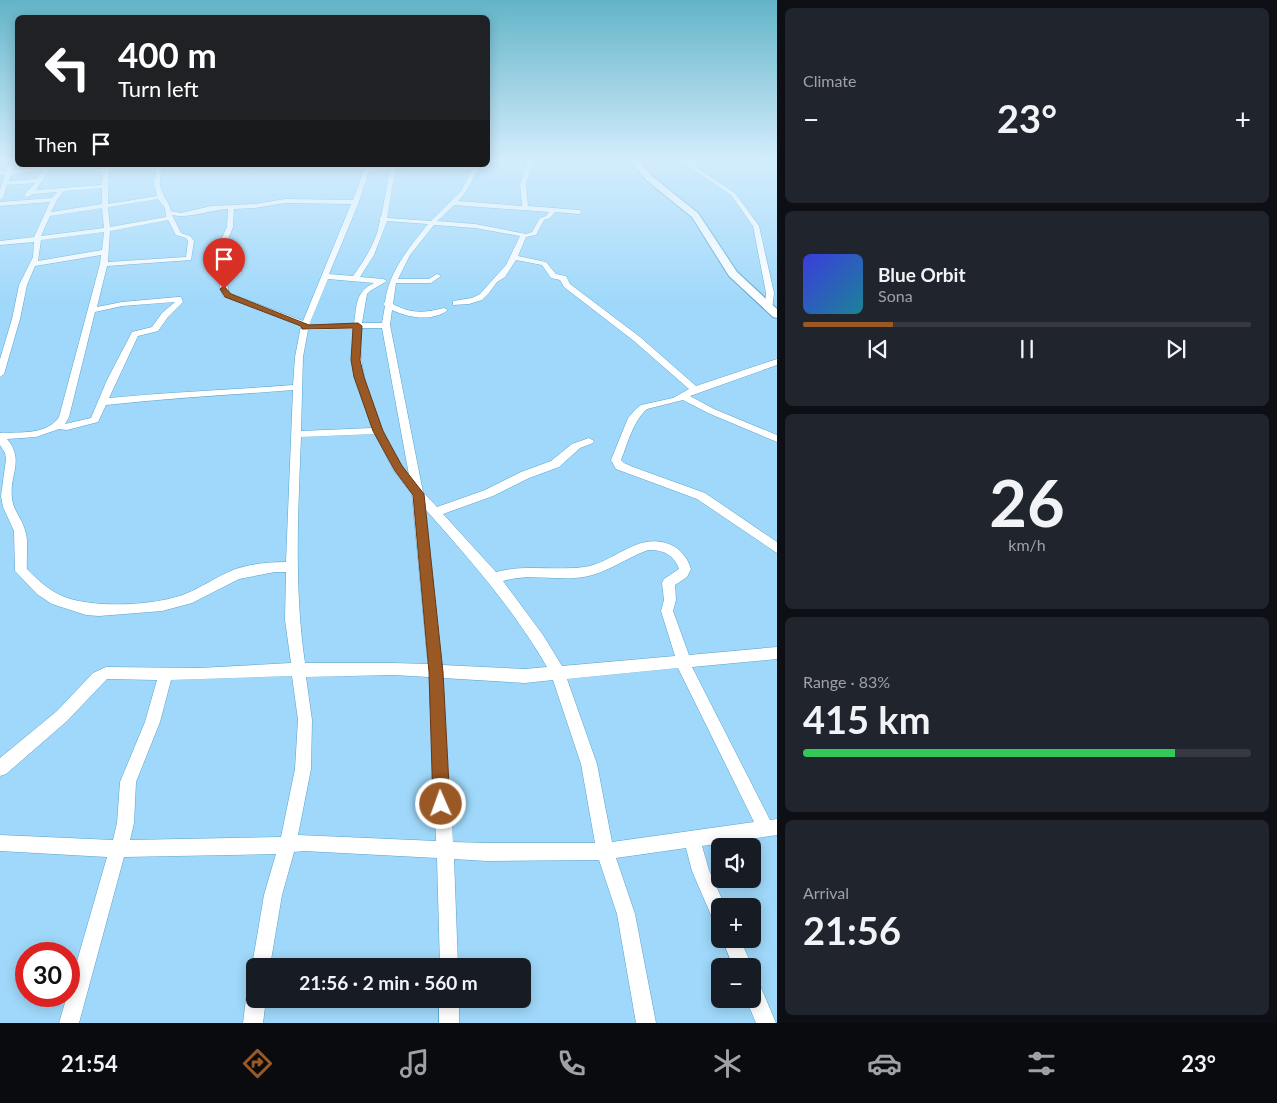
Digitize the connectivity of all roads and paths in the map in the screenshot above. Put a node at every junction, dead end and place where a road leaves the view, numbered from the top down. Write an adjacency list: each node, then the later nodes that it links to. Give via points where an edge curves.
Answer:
1 (231, 207): 26 (street, via 230,227 222,244 230,251)
2 (50, 208): 16 (street)
3 (95, 208): 16 (street)
4 (106, 208): 20 (street)
5 (165, 208): 17 (street)
6 (216, 208): 17 (street)
7 (354, 208): 30 (street)
8 (384, 208): 18 (street)
9 (449, 208): 19 (street)
10 (521, 208): 11 (street)
11 (525, 208): 14 (street)
12 (686, 208): 36 (street, via 695,215 733,274)
13 (743, 208): 36 (street, via 756,226 770,293)
14 (554, 210): 15 (street); 21 (street, via 541,220 534,234)
15 (579, 212)
16 (47, 215): 22 (street)
17 (169, 215): 20 (street); 29 (street, via 178,234 191,241 189,259)
18 (382, 219): 19 (street); 32 (street, via 382,229 371,255)
19 (432, 223): 21 (street, via 475,226); 33 (street)
20 (107, 230): 22 (street); 24 (street)
21 (524, 235): 27 (street)
22 (37, 240): 23 (street); 28 (street)
23 (0, 244)
24 (105, 252): 28 (street); 29 (street)
25 (242, 255): 41 (street, via 238,258 237,273 224,283 226,294)
26 (229, 258)
27 (516, 258): 34 (street, via 487,293 472,301); 46 (street, via 547,264 555,276 563,278 567,285)
28 (33, 264): 44 (street, via 23,285)
29 (104, 264): 37 (street)
30 (324, 276): 32 (street); 41 (street)
31 (438, 276): 33 (street, via 431,281)
32 (356, 278): 33 (street)
33 (390, 282): 35 (street); 42 (street, via 364,290)
34 (456, 303)
35 (387, 304): 38 (street, via 414,316); 40 (street)
36 (768, 308): 39 (street)
37 (92, 310): 48 (street, via 171,298 180,302 155,329 135,334); 49 (street, via 67,408)
38 (444, 310)
39 (777, 315)
40 (386, 325): 42 (street); 55 (street)
41 (305, 326): 42 (street); 45 (street)
42 (358, 326): 50 (street, via 356,360 359,377)
43 (777, 362): 46 (street)
44 (0, 374)
45 (298, 387): 48 (street); 51 (street)
46 (695, 390): 47 (street)
47 (684, 397): 53 (street); 57 (street, via 639,410 619,451 617,463 701,496)
48 (103, 402): 49 (street, via 95,420)
49 (58, 426): 52 (street, via 36,433)
50 (378, 431): 51 (street); 55 (street, via 398,468)
51 (297, 434): 58 (street)
52 (0, 437): 58 (street, via 12,455 6,495 11,517 21,535 21,571 57,600 93,610 162,606 187,599 236,574)
53 (777, 439)
54 (589, 441): 56 (street, via 576,446 555,464)
55 (418, 494): 56 (street); 63 (street)
56 (435, 512): 59 (street)
57 (777, 548)
58 (293, 567): 62 (street, via 292,620)
59 (494, 578): 61 (street, via 525,571 573,573 590,570 648,546 671,550 685,569 668,583 670,600 667,611 682,652); 65 (street, via 534,632)
60 (777, 652): 61 (street)
61 (682, 662): 65 (street); 67 (street)
62 (298, 669): 63 (street); 64 (street); 70 (street, via 304,720 303,769)
63 (436, 672): 65 (street, via 525,676); 72 (street)
64 (166, 673): 66 (street, via 112,672 99,676 66,712); 71 (street, via 150,728 132,767 126,822)
65 (558, 673): 73 (street, via 589,764)
66 (0, 768)
67 (771, 827): 68 (street)
68 (692, 839): 73 (street); 74 (street)
69 (0, 843): 71 (street)
70 (287, 845): 71 (street); 72 (street); 75 (street, via 272,895)
71 (118, 849): 80 (street)
72 (445, 850): 73 (street); 76 (street)
73 (605, 851): 83 (street, via 626,914)
74 (712, 898)
75 (262, 958)
76 (449, 958)
77 (255, 1008): 81 (street)
78 (449, 1008): 82 (street)
79 (760, 1008): 84 (street)
80 (69, 1023)
81 (253, 1023)
82 (449, 1023)
83 (646, 1023)
84 (766, 1023)

